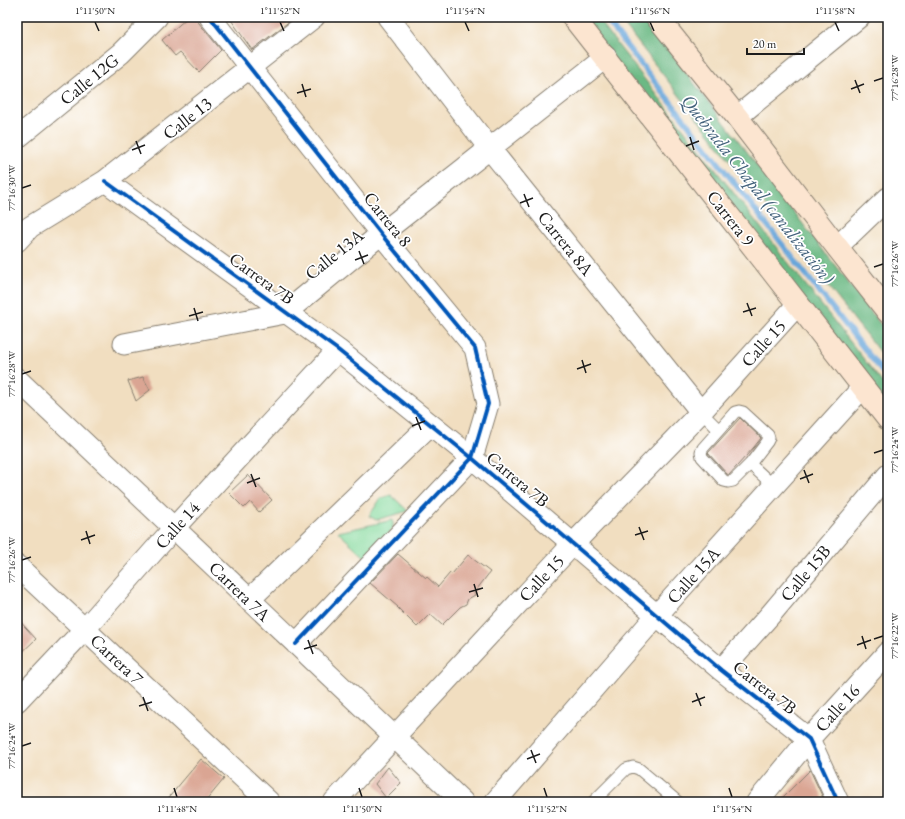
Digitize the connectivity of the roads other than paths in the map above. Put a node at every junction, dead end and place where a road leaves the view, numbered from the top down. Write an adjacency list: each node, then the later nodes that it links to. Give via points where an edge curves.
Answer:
1 (157, 17): 11 (street, Calle 12G, via 121,53)
2 (210, 17): 9 (street, Carrera 8)
3 (314, 17): 9 (street, Calle 13)
4 (388, 17): 12 (street, Carrera 8A)
5 (573, 17): 8 (main road, Carrera 9)
6 (657, 17): 10 (main road)
7 (859, 17): 10 (street)
8 (606, 57): 12 (street, Calle 13A); 18 (main road, Carrera 9)
9 (250, 68): 13 (street, Calle 13); 15 (street, Carrera 8)
10 (737, 117): 17 (main road)
11 (17, 138)
12 (490, 149): 15 (street, Calle 13A); 25 (street, Carrera 8A)
13 (105, 181): 16 (street, Calle 13, via 30,227); 19 (street, Carrera 7B)
14 (888, 198): 17 (street)
15 (381, 234): 19 (street, Calle 13A); 29 (street, Carrera 8, via 475,348 488,404)
16 (17, 241)
17 (837, 248): 20 (main road)
18 (798, 304): 24 (main road, Carrera 9); 25 (street, Calle 15)
19 (285, 312): 21 (street, Calle 13A); 22 (street, Carrera 7B)
20 (888, 312)
21 (124, 344)
22 (338, 350): 27 (street, Carrera 7B); 33 (street, Calle 14)
23 (17, 379): 33 (street, Carrera 7A)
24 (863, 387): 26 (main road, Carrera 9); 32 (street, Calle 15A)
25 (701, 412): 28 (lane); 34 (street, Calle 15)
26 (888, 419)
27 (430, 425): 29 (street, Carrera 7B); 36 (street)
28 (719, 430): 30 (lane, via 703,448 702,457 724,481 728,482 733,481); 30 (lane, via 735,412 739,411 768,435 767,442)
29 (472, 458): 34 (street, Carrera 7B); 39 (street)
30 (750, 464): 32 (lane)
31 (888, 475): 41 (street, Calle 15B)
32 (774, 486): 37 (street, Calle 15A)
33 (174, 528): 36 (street, Carrera 7A); 38 (street, Calle 14)
34 (573, 544): 37 (street, Carrera 7B); 43 (street, Calle 15)
35 (17, 566): 38 (street, Carrera 7)
36 (249, 600): 39 (street, Carrera 7A)
37 (656, 615): 41 (street, Carrera 7B); 48 (street, Calle 15A)
38 (85, 629): 42 (street, Calle 14); 45 (street, Carrera 7)
39 (296, 644): 43 (street, Carrera 7A)
40 (888, 652): 44 (street, Calle 16)
41 (721, 670): 44 (street, Carrera 7B)
42 (17, 701)
43 (394, 737): 46 (street, Calle 15); 47 (street, Carrera 7A)
44 (809, 739): 51 (street, Calle 16); 52 (street, Carrera 7B)
45 (269, 802)
46 (334, 802)
47 (463, 802)
48 (495, 802)
49 (593, 802): 50 (lane, via 626,769 633,767)
50 (678, 802)
51 (757, 802)
52 (838, 802)

